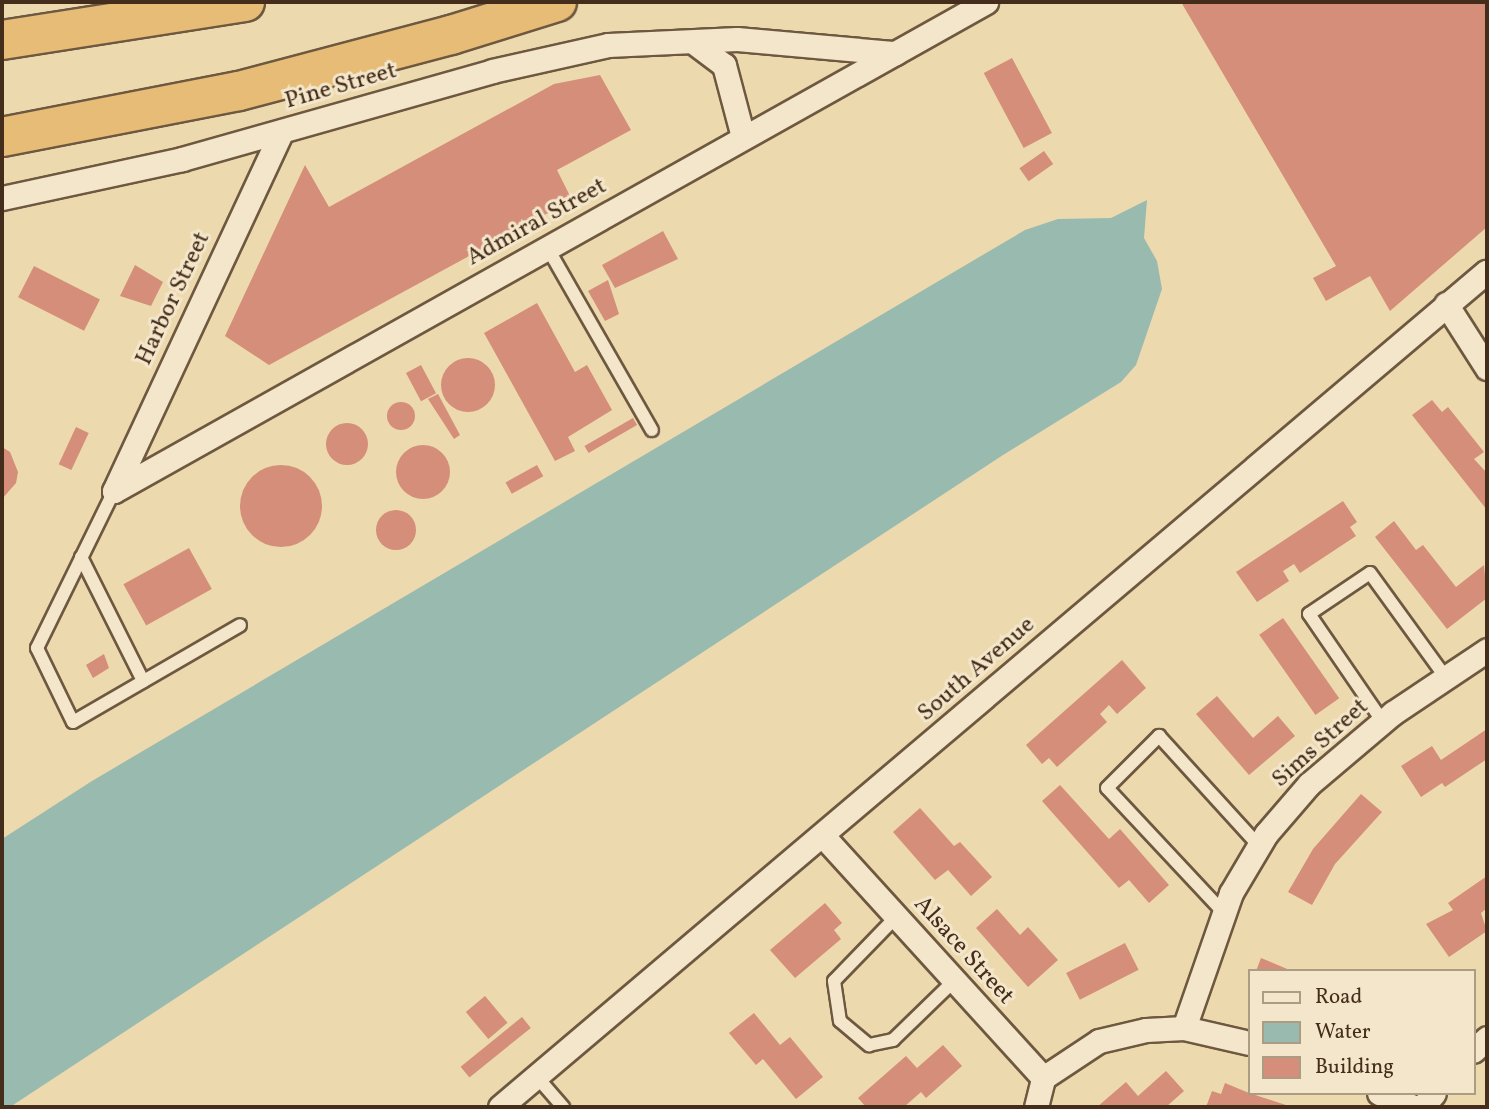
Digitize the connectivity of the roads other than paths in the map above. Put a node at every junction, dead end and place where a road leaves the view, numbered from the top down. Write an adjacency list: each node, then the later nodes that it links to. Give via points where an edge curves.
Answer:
1 (245, 2): 4 (highway)
2 (557, 2): 8 (highway, via 425,43 239,91)
3 (986, 2): 6 (street, Admiral Street)
4 (2, 40)
5 (696, 44): 6 (street, Pine Street, via 737,40); 7 (street, Pine Street, via 649,40 608,45 492,71); 9 (street, via 724,65)
6 (895, 53): 9 (street, Admiral Street)
7 (282, 131): 10 (street, Pine Street, via 168,162); 16 (street, Harbor Street)
8 (2, 137)
9 (743, 137): 11 (street, Admiral Street)
10 (2, 198)
11 (547, 247): 15 (lane); 16 (street, Admiral Street)
12 (1487, 271): 13 (street, South Avenue)
13 (1446, 304): 14 (street); 23 (street, South Avenue)
14 (1487, 368)
15 (652, 430)
16 (114, 491): 17 (lane)
17 (81, 558): 21 (lane); 21 (lane, via 37,648 73,722)
18 (240, 625): 21 (lane)
19 (1487, 650): 20 (street, Sims Street)
20 (1446, 678): 22 (street, Sims Street); 22 (lane, via 1370,573 1309,614)
21 (143, 681)
22 (1383, 722): 24 (street, Sims Street, via 1309,784)
23 (823, 836): 26 (street, Alsace Street); 30 (street, South Avenue)
24 (1259, 846): 25 (street, Sims Street); 25 (lane, via 1158,736 1107,788)
25 (1224, 913): 28 (street, Sims Street)
26 (896, 917): 27 (street, Alsace Street); 27 (lane, via 834,981 841,1021 869,1045 893,1040)
27 (955, 980): 31 (street, Alsace Street)
28 (1184, 1028): 29 (street); 31 (street, via 1146,1030 1099,1041)
29 (1248, 1043)
30 (537, 1077): 33 (street, South Avenue); 34 (lane)
31 (1044, 1078): 35 (street)
32 (1383, 1095): 36 (street)
33 (500, 1107)
34 (563, 1107)
35 (1036, 1107)
36 (1414, 1107)

